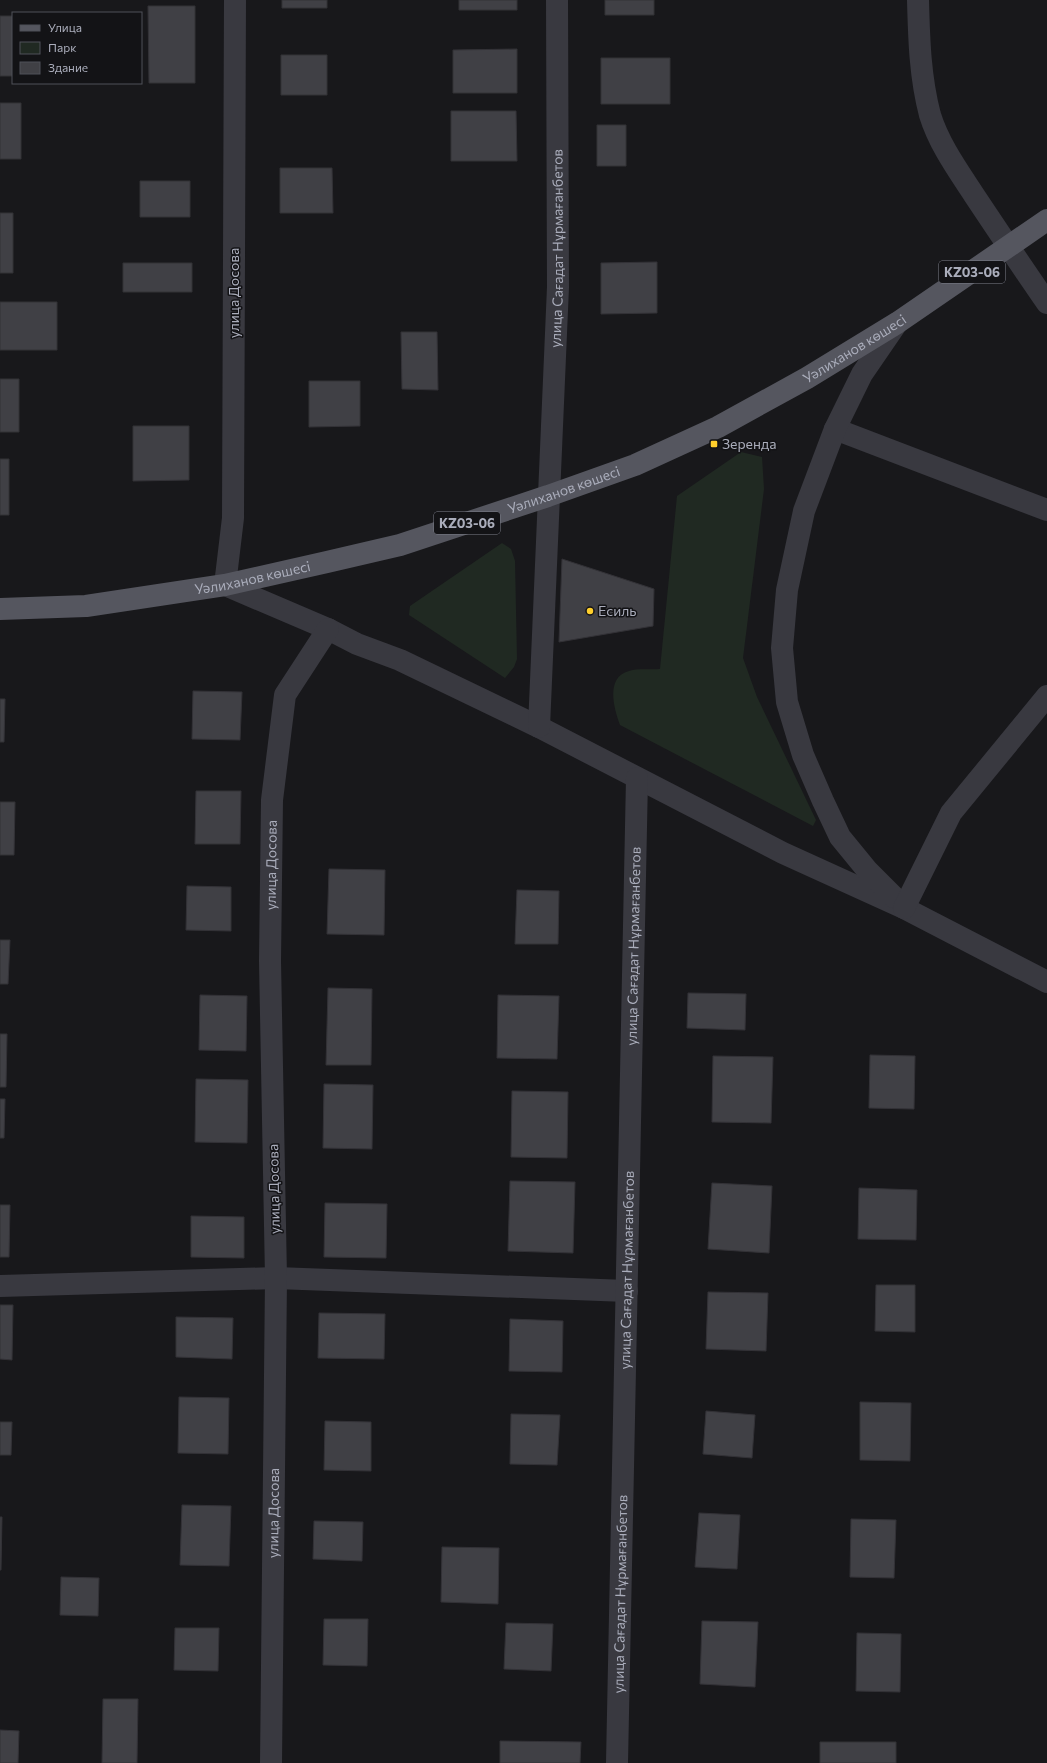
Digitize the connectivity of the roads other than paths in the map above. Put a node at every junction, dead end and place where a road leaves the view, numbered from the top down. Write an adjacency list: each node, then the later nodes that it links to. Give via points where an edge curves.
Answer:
1 (235, 0): 11 (street, улица Досова, via 233,518)
2 (557, 0): 9 (street, улица Сағадат Нұрмағанбетов, via 558,287)
3 (918, 0): 5 (street, via 922,80 931,116 944,150)
4 (1047, 220): 5 (main road, Уәлиханов көшесі / KZ03-06)
5 (1008, 247): 6 (street); 7 (main road, Уәлиханов көшесі / KZ03-06)
6 (1047, 303)
7 (897, 323): 8 (street, via 862,374); 9 (main road, Уәлиханов көшесі / KZ03-06, via 807,378 718,427 635,464)
8 (835, 429): 10 (street); 17 (street, via 804,512 787,590 782,648 787,702 803,755 840,837 867,870)
9 (548, 496): 11 (main road, Уәлиханов көшесі / KZ03-06, via 400,545); 15 (street, улица Сағадат Нұрмағанбетов)
10 (1047, 510)
11 (225, 585): 12 (main road, Уәлиханов көшесі / KZ03-06, via 86,606); 13 (street)
12 (0, 609)
13 (328, 630): 15 (street, via 400,660); 19 (street, улица Досова, via 285,695 272,800 270,961)
14 (1047, 696): 17 (street, via 951,813)
15 (540, 727): 16 (street)
16 (638, 778): 17 (street, via 784,853); 21 (street, улица Сағадат Нұрмағанбетов)
17 (904, 908): 18 (street)
18 (1047, 982)
19 (276, 1278): 20 (street); 21 (street); 22 (street, улица Досова)
20 (0, 1286)
21 (626, 1291): 23 (street, улица Сағадат Нұрмағанбетов)
22 (271, 1763)
23 (616, 1763)

